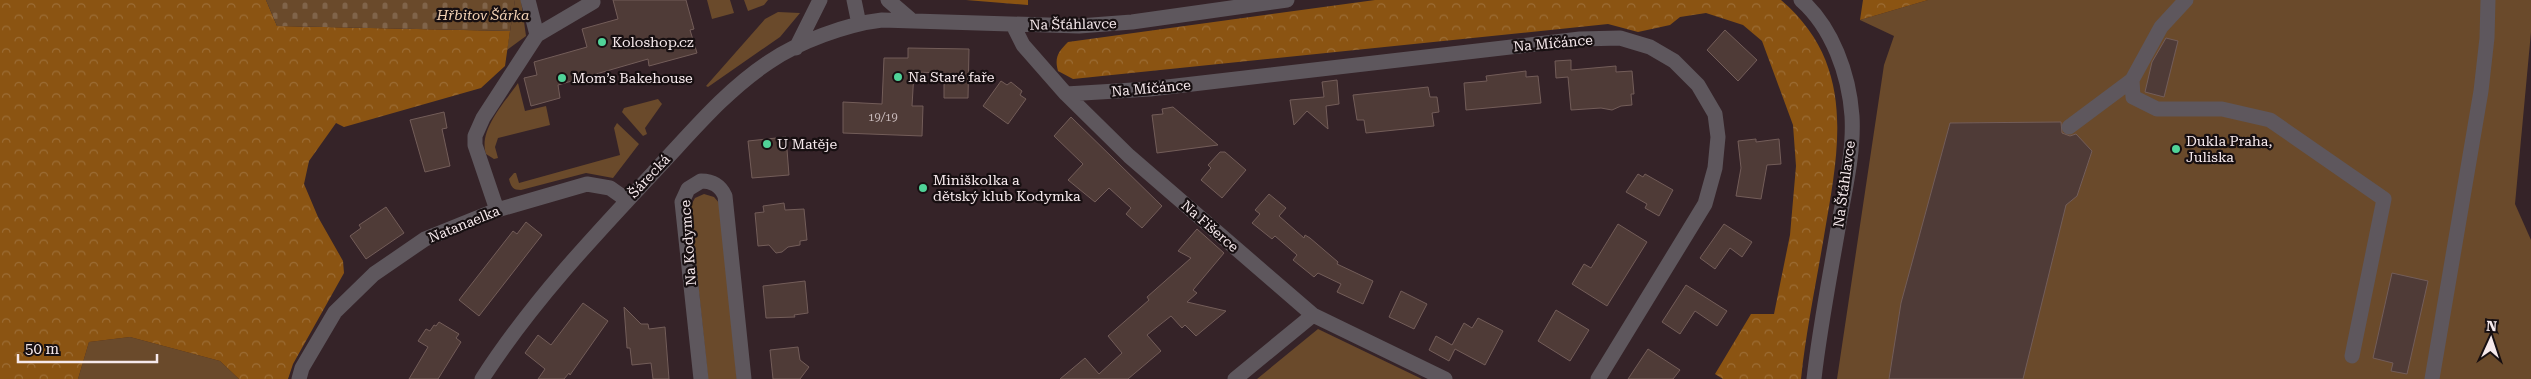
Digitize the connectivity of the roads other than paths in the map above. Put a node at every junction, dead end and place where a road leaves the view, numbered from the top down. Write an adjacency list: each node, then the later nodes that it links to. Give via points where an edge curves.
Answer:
1 (528, 0): 13 (street)
2 (820, 0): 14 (street)
3 (854, 0): 11 (street)
4 (888, 0): 10 (street)
5 (1287, 0): 12 (street, Na Šťáhlavce, via 1132,22 1079,26)
6 (1800, 0): 29 (street, Na Šťáhlavce, via 1826,29 1847,84 1852,116 1845,191)
7 (2186, 0): 15 (street, via 2161,27)
8 (2488, 0): 30 (street, via 2481,91)
9 (593, 2): 13 (street)
10 (910, 19): 11 (street, Na Šťáhlavce); 12 (street, Na Šťáhlavce)
11 (859, 24): 14 (street, Šárecká)
12 (1013, 25): 16 (street, Na Fišerce, via 1024,45)
13 (537, 36): 19 (street, via 483,118 475,136 477,155)
14 (796, 48): 18 (street, Šárecká, via 770,61 713,107)
15 (2132, 80): 17 (street); 21 (street, via 2133,97 2157,109 2222,109 2270,120 2384,199)
16 (1066, 94): 20 (street, Na Fišerce, via 1129,156); 28 (street, Na Míčánce, via 1150,89 1580,39 1620,38 1650,47 1674,61 1686,73 1715,114 1718,137 1715,168 1705,204)
17 (2070, 127)
18 (627, 200): 19 (street, Natanaelka, via 610,188 587,184); 24 (street, Šárecká, via 528,315)
19 (497, 210): 23 (street, Natanaelka, via 424,239 374,274 334,312)
20 (1313, 315): 22 (street, Na Fišerce); 27 (street)
21 (2352, 356)
22 (1441, 378)
23 (299, 379)
24 (482, 379)
25 (701, 379): 26 (street, Na Kodymce, via 682,202 688,189 701,181 715,184 725,196)
26 (744, 379)
27 (1235, 379)
28 (1598, 379)
29 (1814, 379)
30 (2432, 379)

